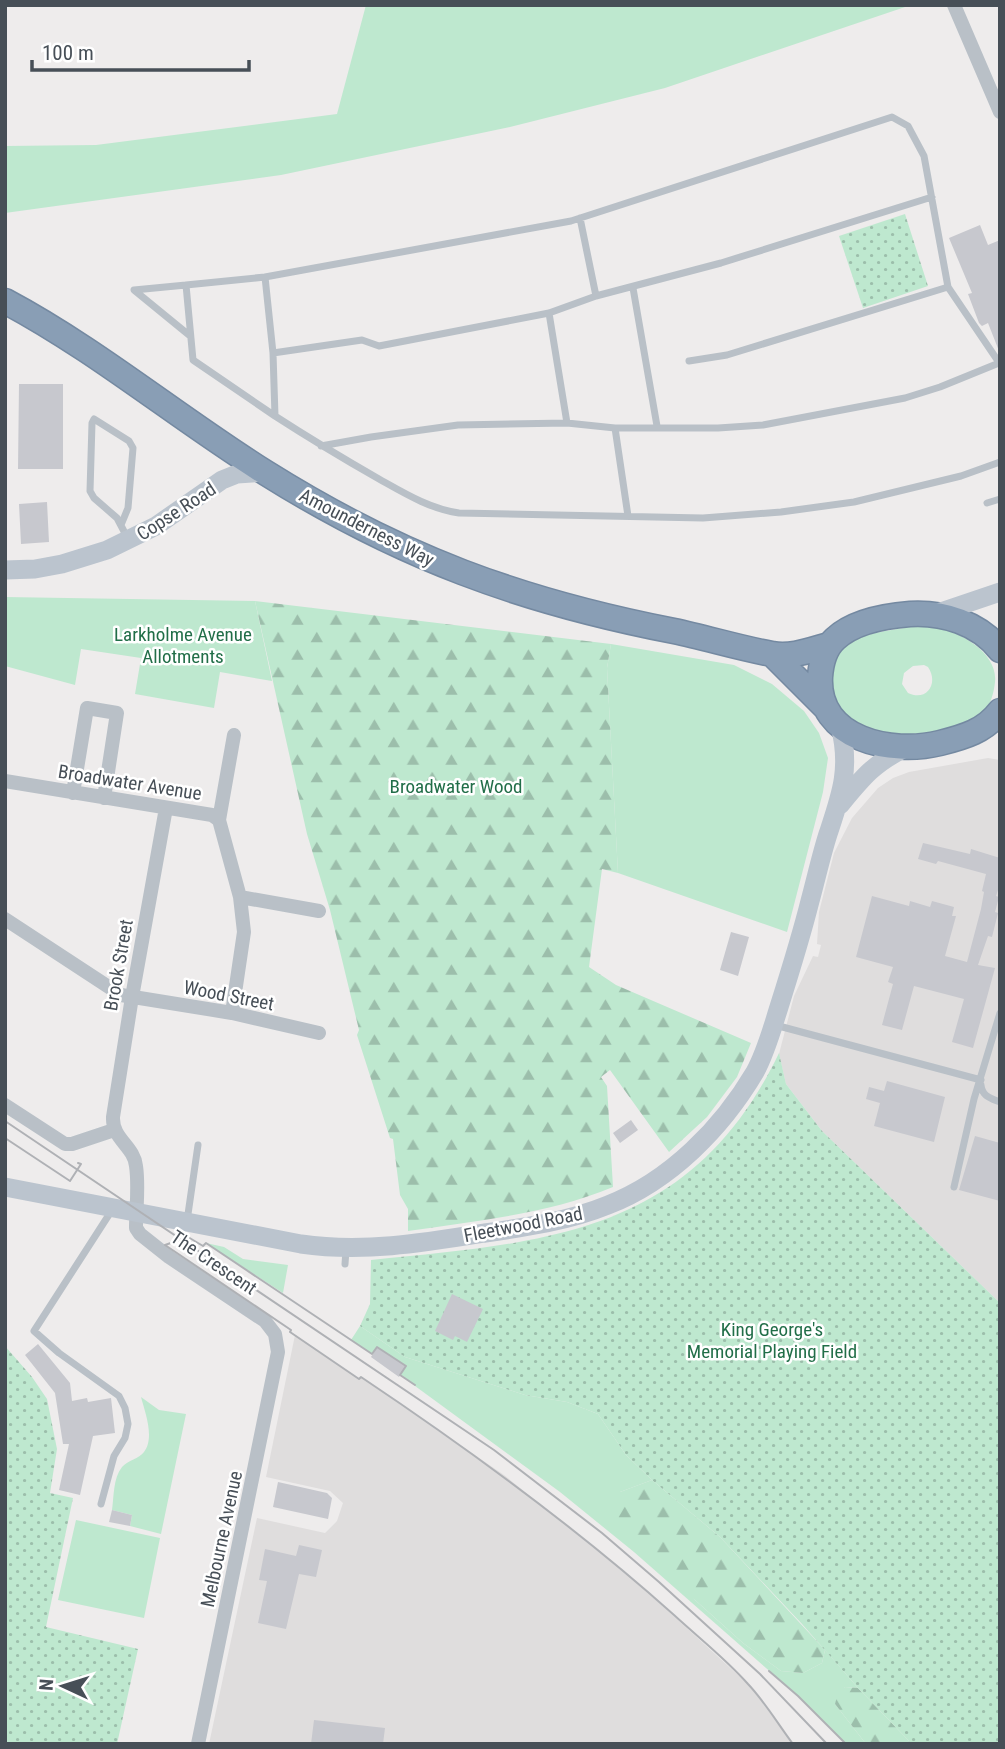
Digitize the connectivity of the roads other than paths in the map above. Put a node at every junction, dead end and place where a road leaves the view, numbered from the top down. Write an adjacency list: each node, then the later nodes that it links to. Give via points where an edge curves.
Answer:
1 (954, 5): 2 (street)
2 (1000, 113)
3 (932, 197): 4 (lane, via 924,156 908,126 892,117); 7 (lane); 8 (lane)
4 (580, 218): 5 (lane); 9 (lane)
5 (265, 277): 6 (lane); 13 (lane)
6 (186, 285): 12 (lane); 12 (lane, via 134,290)
7 (948, 287): 14 (lane, via 727,355); 15 (lane)
8 (634, 288): 9 (lane); 18 (lane)
9 (596, 296): 11 (lane)
10 (5, 301): 22 (highway, Amounderness Way, via 64,335)
11 (549, 313): 13 (lane, via 379,346 362,340); 17 (lane)
12 (190, 335): 16 (lane, via 193,360)
13 (274, 353): 16 (lane)
14 (689, 361)
15 (999, 364): 18 (lane, via 905,398 816,416 718,428)
16 (275, 416): 20 (lane)
17 (567, 423): 19 (lane); 20 (lane, via 458,425)
18 (657, 426): 19 (lane)
19 (615, 428): 25 (lane)
20 (321, 446): 25 (lane, via 441,510)
21 (1000, 462): 25 (lane, via 854,502 703,518)
22 (265, 472): 26 (street, Copse Road, via 222,480 156,526); 32 (highway, Amounderness Way, via 337,516 484,582 570,608)
23 (1000, 499): 24 (lane)
24 (987, 503)
25 (628, 516)
26 (125, 533): 26 (lane, via 133,448 129,440 94,419 90,491); 27 (street, Copse Road, via 62,564)
27 (5, 570)
28 (1000, 592): 29 (street)
29 (934, 615): 30 (highway, via 868,622 847,630); 31 (highway, via 980,631)
30 (829, 645): 32 (highway, Amounderness Way); 33 (highway, via 820,687)
31 (1000, 650)
32 (773, 655): 33 (highway)
33 (833, 717): 36 (highway, via 852,735 876,744); 40 (street, Fleetwood Road, via 845,757)
34 (996, 719): 36 (highway, via 967,736)
35 (234, 735): 42 (street)
36 (907, 747): 40 (street, Fleetwood Road, via 866,772)
37 (5, 782): 38 (street, Broadwater Avenue)
38 (73, 793): 39 (street, Broadwater Avenue); 39 (street, via 87,708 117,713)
39 (104, 798): 41 (street, Broadwater Avenue)
40 (839, 806): 49 (street, Fleetwood Road)
41 (166, 808): 42 (street, Broadwater Avenue); 46 (street, Brook Street)
42 (219, 820): 43 (street, Broadwater Avenue)
43 (240, 897): 44 (street); 47 (street, Broadwater Avenue, via 244,932)
44 (319, 911)
45 (5, 919): 46 (street, Wood Street, via 115,992)
46 (132, 997): 47 (street, Wood Street); 54 (street, Brook Street)
47 (232, 1013): 50 (street, Wood Street)
48 (1000, 1013): 51 (lane)
49 (774, 1024): 51 (lane); 60 (street, Fleetwood Road, via 755,1070 708,1135 665,1173 626,1197 574,1217 375,1248 345,1257)
50 (319, 1033)
51 (981, 1080): 52 (lane, via 985,1096); 57 (lane)
52 (1000, 1102)
53 (5, 1105): 54 (street, via 65,1143)
54 (114, 1130): 59 (street, via 136,1166)
55 (198, 1145): 60 (lane)
56 (5, 1187): 58 (street, Fleetwood Road)
57 (954, 1187)
58 (114, 1207): 59 (street, Fleetwood Road); 62 (lane, via 34,1331 119,1396 125,1408 125,1438 114,1456)
59 (136, 1211): 60 (street, Fleetwood Road); 61 (street, The Crescent, via 140,1234 265,1321)
60 (187, 1222)
61 (278, 1342): 63 (street, Melbourne Avenue)
62 (101, 1504)
63 (198, 1744)

